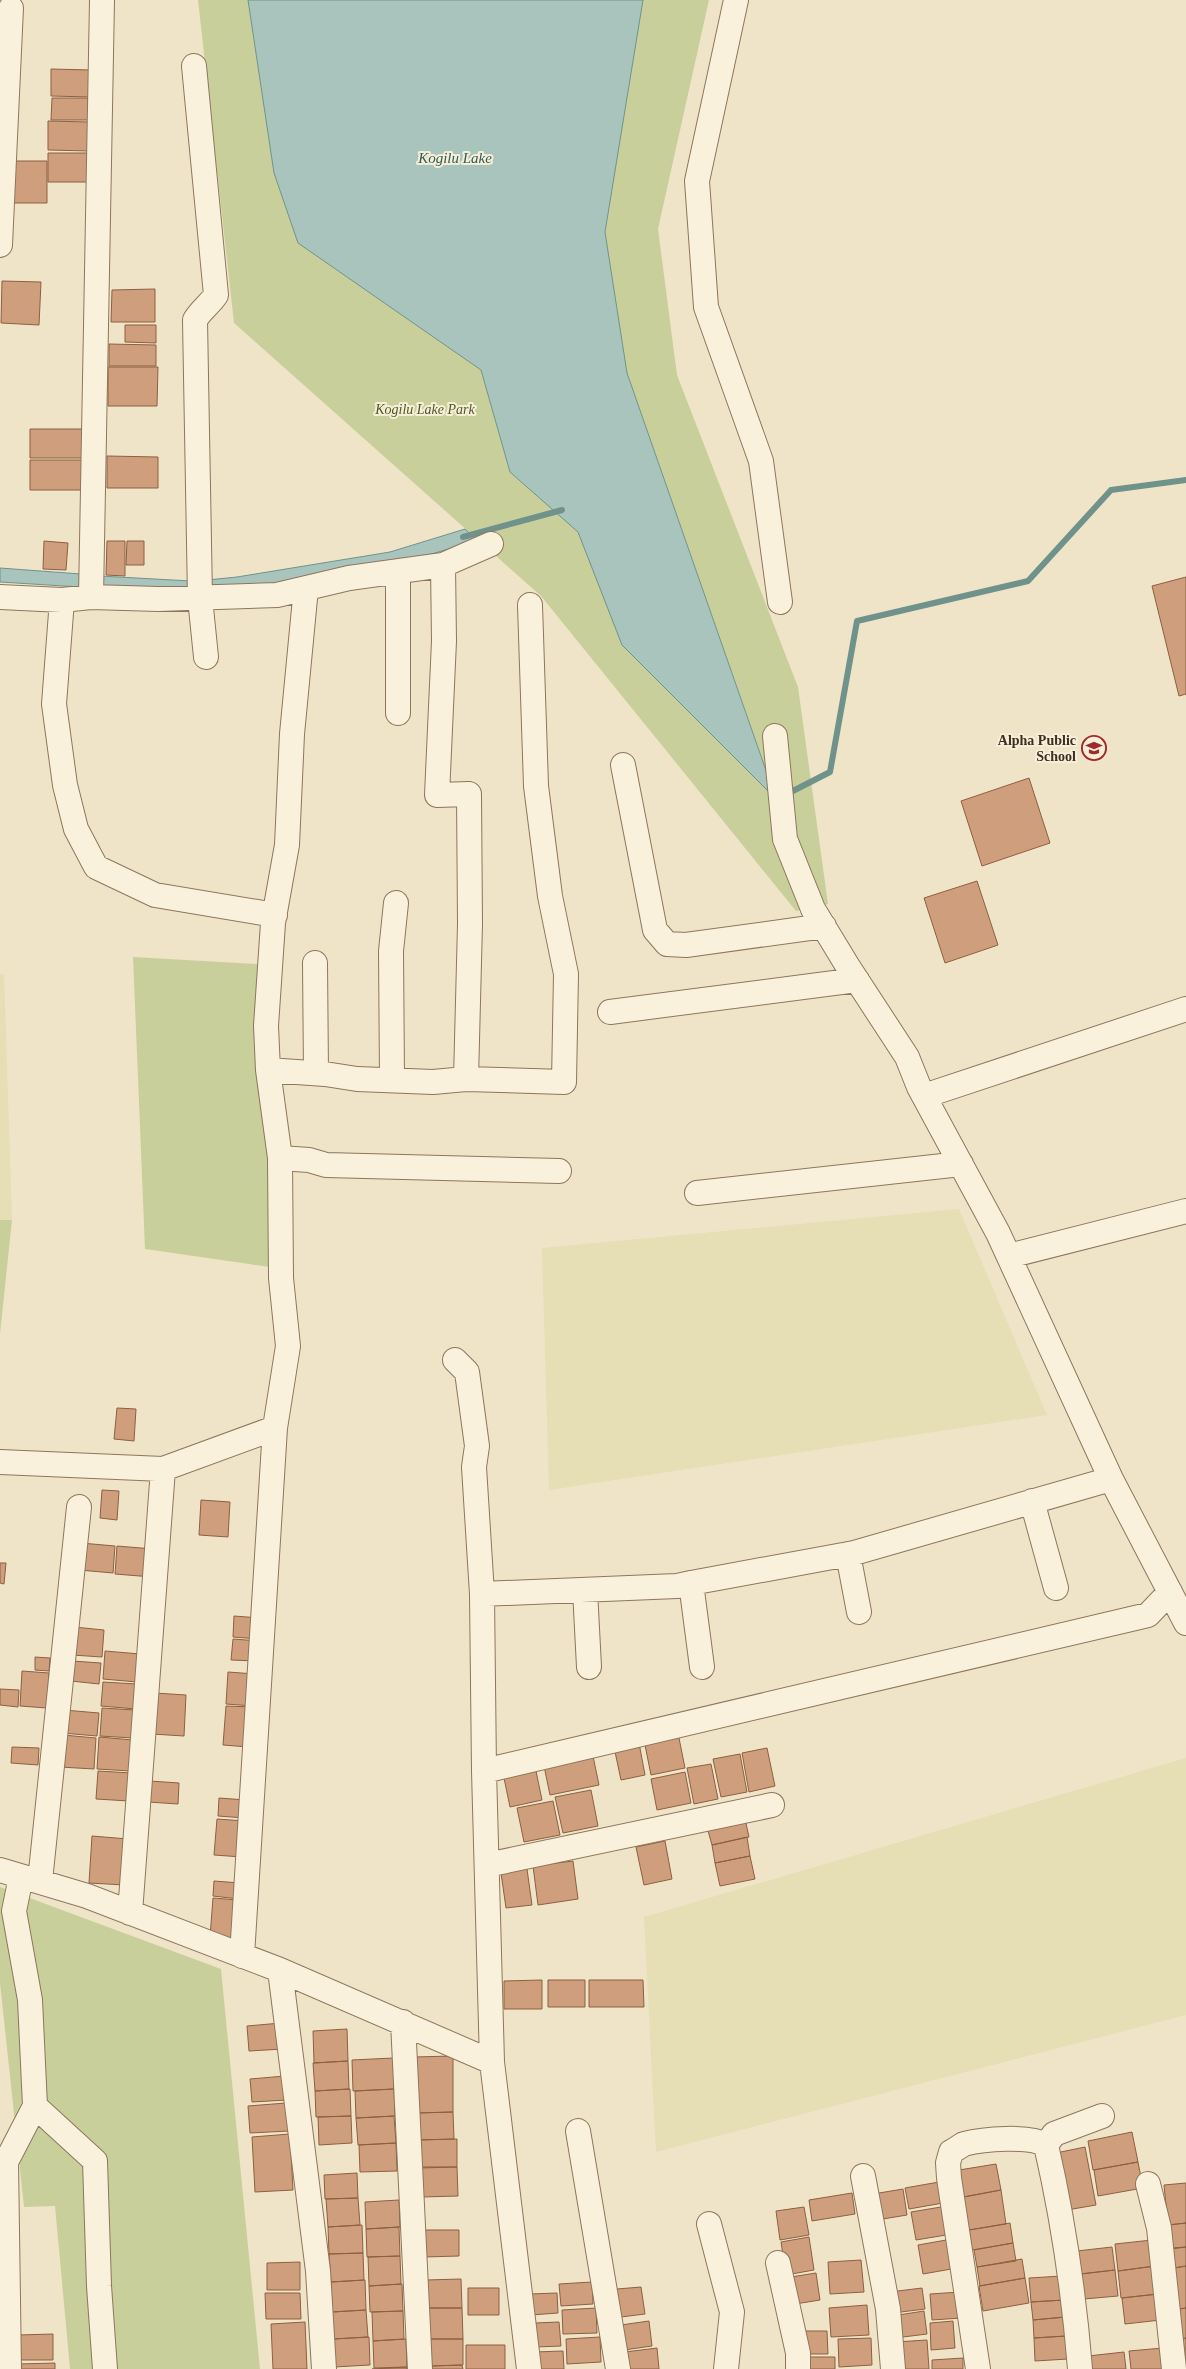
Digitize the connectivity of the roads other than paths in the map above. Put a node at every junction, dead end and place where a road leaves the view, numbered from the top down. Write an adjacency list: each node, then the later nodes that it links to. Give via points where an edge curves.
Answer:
1 (102, 0): 11 (street)
2 (736, 0): 14 (street, via 697,181 705,297 761,461)
3 (11, 8): 5 (street)
4 (194, 66): 12 (street, via 216,295 209,305 200,310 195,320)
5 (0, 245)
6 (491, 544): 7 (street)
7 (442, 565): 8 (street); 29 (street, via 444,642 437,794 469,794)
8 (398, 571): 9 (street); 17 (street)
9 (306, 588): 12 (street, via 277,595); 21 (street, via 292,734 287,845)
10 (0, 597): 13 (street)
11 (91, 597): 12 (street); 13 (street)
12 (200, 598): 16 (street)
13 (62, 600): 21 (street, via 54,704 65,785 74,820 96,867 155,895)
14 (780, 602)
15 (530, 605): 29 (street, via 536,786 550,896 566,974 564,1082)
16 (206, 657)
17 (398, 713)
18 (775, 736): 22 (street, via 785,839)
19 (623, 764): 22 (street, via 655,930 667,944 686,945)
20 (396, 903): 30 (street, via 391,951)
21 (275, 915): 27 (street, via 266,1026)
22 (824, 926): 24 (street)
23 (315, 963): 28 (street)
24 (857, 980): 26 (street); 31 (street, via 907,1057)
25 (1186, 1009): 31 (street)
26 (610, 1012)
27 (268, 1070): 28 (street); 32 (street)
28 (316, 1073): 30 (street)
29 (466, 1079): 30 (street, via 433,1082)
30 (392, 1080)
31 (924, 1096): 33 (street)
32 (280, 1158): 34 (street, via 326,1165); 39 (street, via 281,1278 288,1346)
33 (961, 1164): 35 (street); 37 (street)
34 (559, 1171)
35 (697, 1193)
36 (1186, 1211): 37 (street)
37 (1009, 1256): 42 (street)
38 (455, 1360): 50 (street, via 467,1372 477,1446 474,1467)
39 (275, 1428): 41 (street); 60 (street)
40 (0, 1462): 41 (street)
41 (163, 1469): 59 (street)
42 (1111, 1479): 43 (street); 49 (street)
43 (1032, 1501): 45 (street); 47 (street)
44 (79, 1507): 58 (street)
45 (848, 1554): 46 (street); 51 (street)
46 (692, 1583): 48 (street); 54 (street)
47 (1056, 1588)
48 (585, 1590): 50 (street); 53 (street)
49 (1170, 1592): 52 (street); 55 (street, via 1148,1615)
50 (482, 1594): 55 (street)
51 (859, 1612)
52 (1186, 1623)
53 (589, 1666)
54 (702, 1667)
55 (484, 1771): 57 (street)
56 (772, 1805): 57 (street)
57 (487, 1865): 63 (street)
58 (20, 1876): 59 (street); 64 (street, via 14,1911 30,2000)
59 (130, 1913): 60 (street)
60 (242, 1956): 61 (street)
61 (280, 1970): 62 (street); 74 (street, via 318,2271)
62 (403, 2022): 63 (street); 75 (street)
63 (492, 2062): 76 (street)
64 (35, 2106): 72 (street, via 6,2162); 73 (street, via 95,2161)
65 (1102, 2116): 67 (street, via 1054,2134)
66 (578, 2131): 77 (street)
67 (1046, 2145): 81 (street, via 1024,2138 963,2144 951,2152 949,2178); 82 (street, via 1073,2288)
68 (863, 2176): 80 (street, via 888,2309)
69 (1148, 2184): 83 (street, via 1159,2228)
70 (709, 2224): 78 (street, via 732,2312)
71 (778, 2263): 79 (street, via 798,2353)
72 (9, 2369)
73 (105, 2369)
74 (324, 2369)
75 (420, 2369)
76 (529, 2369)
77 (618, 2369)
78 (726, 2369)
79 (798, 2369)
80 (893, 2369)
81 (978, 2369)
82 (1080, 2369)
83 (1174, 2369)

